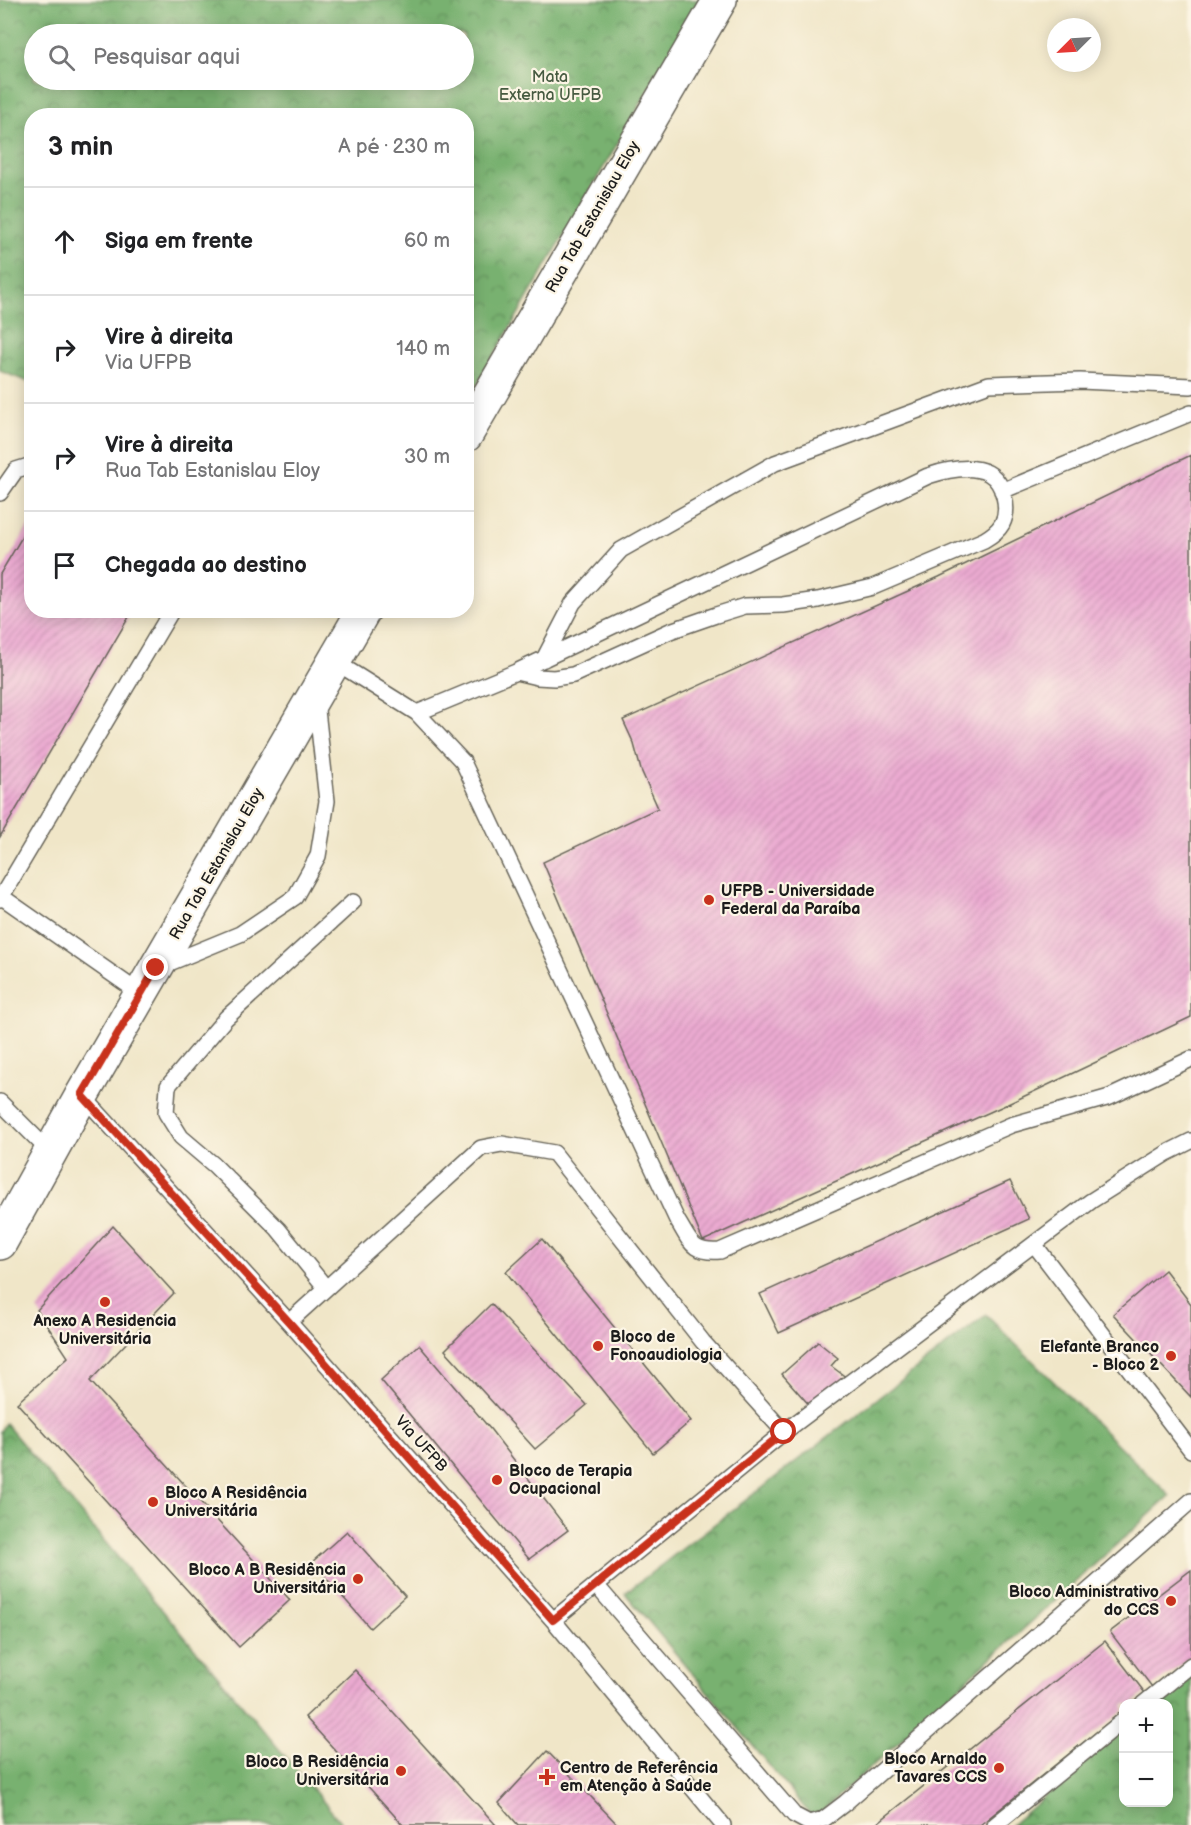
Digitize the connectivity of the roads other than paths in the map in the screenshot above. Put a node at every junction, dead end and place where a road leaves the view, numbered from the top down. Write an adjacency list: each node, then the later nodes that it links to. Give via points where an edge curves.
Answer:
1 (720, 0): 4 (street, Rua Tab Estanislau Eloy)
2 (1191, 386): 10 (lane, via 1080,381 989,384 775,463 621,550 573,603)
3 (1191, 413): 6 (lane)
4 (474, 421)
5 (24, 468): 7 (lane, via 16,470)
6 (1002, 490): 10 (lane, via 987,472 960,469 937,473); 12 (lane, via 1005,510 1002,524 994,534 873,587 818,600 745,606 670,631 573,675 545,678)
7 (0, 494)
8 (167, 618): 15 (lane)
9 (359, 618): 11 (street, Rua Tab Estanislau Eloy)
10 (544, 659): 12 (lane)
11 (334, 661): 13 (street, Rua Tab Estanislau Eloy); 14 (lane)
12 (516, 672): 14 (lane)
13 (315, 695): 17 (street, Rua Tab Estanislau Eloy); 17 (lane, via 327,801 318,856 295,897 240,934)
14 (417, 713): 18 (lane, via 463,762 677,1220 693,1245 704,1252 720,1251 1011,1125 1110,1097)
15 (1, 898): 17 (lane)
16 (353, 902): 25 (lane, via 226,1018 168,1086 166,1113 181,1137 278,1229)
17 (148, 981): 19 (street, Rua Tab Estanislau Eloy)
18 (1191, 1059)
19 (82, 1095): 22 (street, Rua Tab Estanislau Eloy); 26 (lane, Via UFPB)
20 (0, 1102): 22 (lane)
21 (1191, 1141): 24 (lane, via 1091,1201)
22 (50, 1152): 23 (street, Rua Tab Estanislau Eloy)
23 (0, 1243)
24 (1034, 1244): 27 (lane); 28 (lane)
25 (326, 1288): 26 (lane); 27 (lane, via 481,1148 502,1144 554,1153 703,1342)
26 (289, 1322): 31 (lane, Via UFPB)
27 (784, 1432): 30 (lane)
28 (1191, 1450)
29 (1191, 1501): 30 (lane, via 845,1803 824,1820 809,1823 794,1815)
30 (596, 1585): 31 (lane)
31 (553, 1620): 35 (lane, Via UFPB)
32 (1191, 1665): 33 (lane)
33 (1149, 1699)
34 (1119, 1724): 36 (lane)
35 (723, 1825)
36 (995, 1825)

